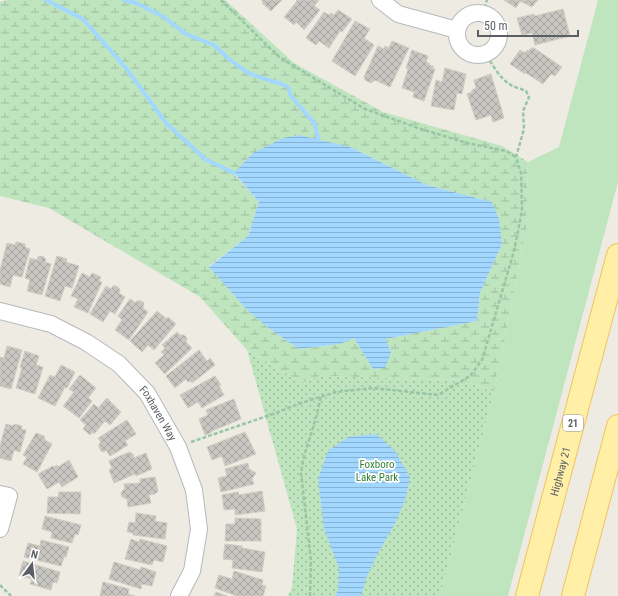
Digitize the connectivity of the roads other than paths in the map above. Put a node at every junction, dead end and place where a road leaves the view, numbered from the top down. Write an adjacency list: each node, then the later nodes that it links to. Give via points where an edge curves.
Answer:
1 (380, 0): 3 (street, via 398,14)
2 (485, 7): 3 (street, via 466,16); 3 (street, via 499,31 496,45 491,50 478,55 466,51 458,40)
3 (457, 30)
4 (618, 255): 9 (main road, Highway 21 / 21)
5 (0, 311): 10 (street, Foxhaven Way, via 51,324 86,342 119,364 147,393 178,447 194,490 200,529 192,571)
6 (618, 426): 13 (main road)
7 (0, 494): 8 (street, via 9,496)
8 (0, 529)
9 (541, 543): 11 (main road, Highway 21 / 21); 12 (main road)
10 (179, 596)
11 (527, 596)
12 (537, 596)
13 (573, 596)

